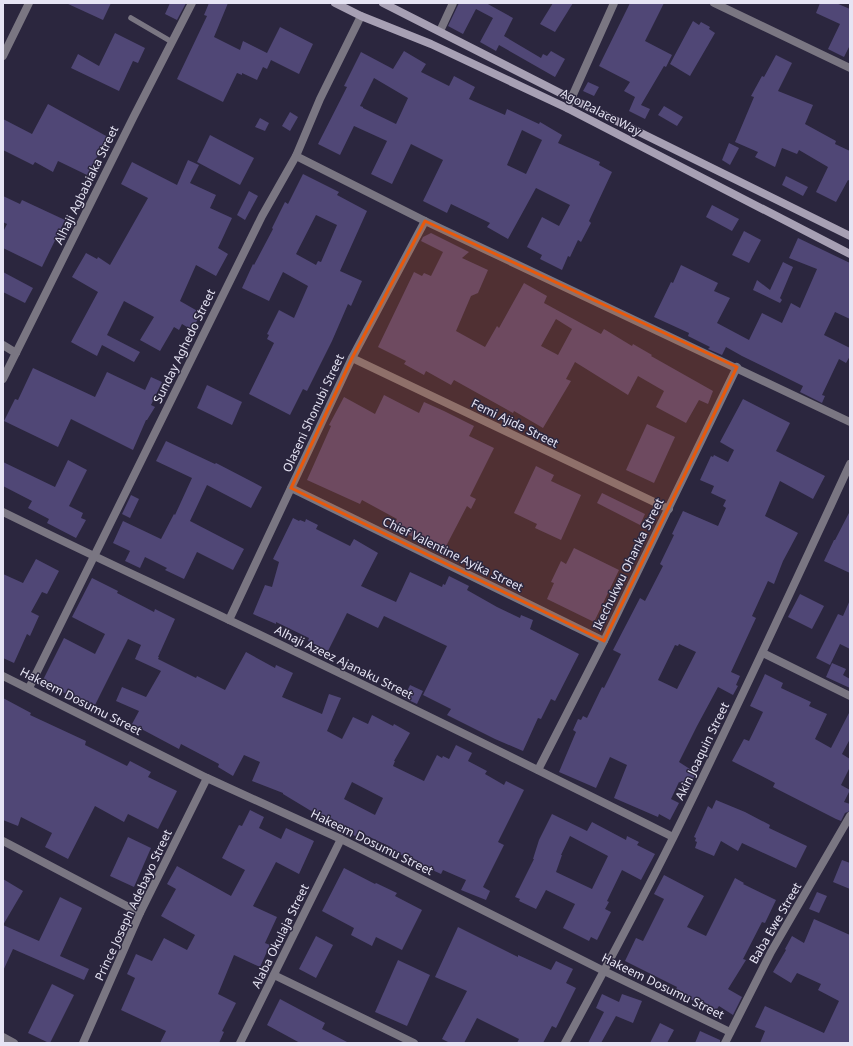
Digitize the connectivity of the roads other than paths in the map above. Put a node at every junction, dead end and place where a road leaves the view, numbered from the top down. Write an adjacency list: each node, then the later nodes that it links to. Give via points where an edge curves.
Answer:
1 (29, 3): 12 (street)
2 (192, 3): 11 (street, Alhaji Agbabiaka Street)
3 (335, 3): 8 (main road, Ago Palace Way)
4 (383, 3): 10 (main road, Ago Palace Way)
5 (453, 3): 10 (street)
6 (614, 3): 14 (street)
7 (714, 3): 13 (street)
8 (361, 16): 15 (main road, Ago Palace Way, via 431,44); 16 (street, Sunday Aghedo Street, via 320,99)
9 (131, 18): 11 (lane)
10 (440, 31): 14 (main road, Ago Palace Way)
11 (172, 42): 21 (street, Alhaji Agbabiaka Street)
12 (3, 56)
13 (850, 68)
14 (572, 99): 15 (street); 18 (main road, Ago Palace Way)
15 (567, 108): 19 (main road, Ago Palace Way)
16 (296, 156): 17 (street); 30 (street, Sunday Aghedo Street, via 262,216)
17 (425, 221): 22 (street, Olaseni Shonubi Street); 23 (street)
18 (850, 236)
19 (850, 254)
20 (3, 345): 21 (street)
21 (16, 353): 24 (street, Alhaji Agbabiaka Street)
22 (352, 358): 27 (street, Olaseni Shonubi Street); 28 (street, Femi Ajide Street)
23 (737, 367): 25 (street); 28 (street, Ikechukwu Ohanka Street)
24 (3, 380)
25 (850, 422)
26 (850, 464): 33 (street, Akin Joaquin Street)
27 (291, 488): 31 (street, Olaseni Shonubi Street); 32 (street, Chief Valentine Ayika Street)
28 (669, 509): 32 (street, Ikechukwu Ohanka Street)
29 (3, 512): 30 (street, Alhaji Azeez Ajanaku Street)
30 (94, 557): 31 (street, Alhaji Azeez Ajanaku Street); 35 (street, Sunday Aghedo Street)
31 (229, 620): 37 (street, Alhaji Azeez Ajanaku Street)
32 (604, 641): 37 (street, Ikechukwu Ohanka Street)
33 (763, 653): 36 (street); 40 (street, Akin Joaquin Street)
34 (3, 676): 35 (street, Hakeem Dosumu Street)
35 (29, 688): 38 (street, Hakeem Dosumu Street)
36 (850, 696)
37 (538, 770): 40 (street, Alhaji Azeez Ajanaku Street)
38 (208, 778): 41 (street, Hakeem Dosumu Street); 43 (street, Prince Joseph Adebayo Street)
39 (850, 816): 46 (street, Baba Ewe Street, via 771,952)
40 (673, 837): 44 (street, Akin Joaquin Street)
41 (341, 839): 44 (street, Hakeem Dosumu Street); 45 (street, Alaba Okulaja Street)
42 (3, 841): 43 (street)
43 (140, 912): 50 (street, Prince Joseph Adebayo Street)
44 (604, 971): 46 (street, Hakeem Dosumu Street); 52 (street, Akin Joaquin Street)
45 (274, 975): 48 (street); 51 (street, Alaba Okulaja Street)
46 (730, 1032): 53 (street, Baba Ewe Street)
47 (3, 1037): 49 (street)
48 (409, 1042)
49 (14, 1043)
50 (83, 1043)
51 (240, 1043)
52 (565, 1043)
53 (725, 1043)

